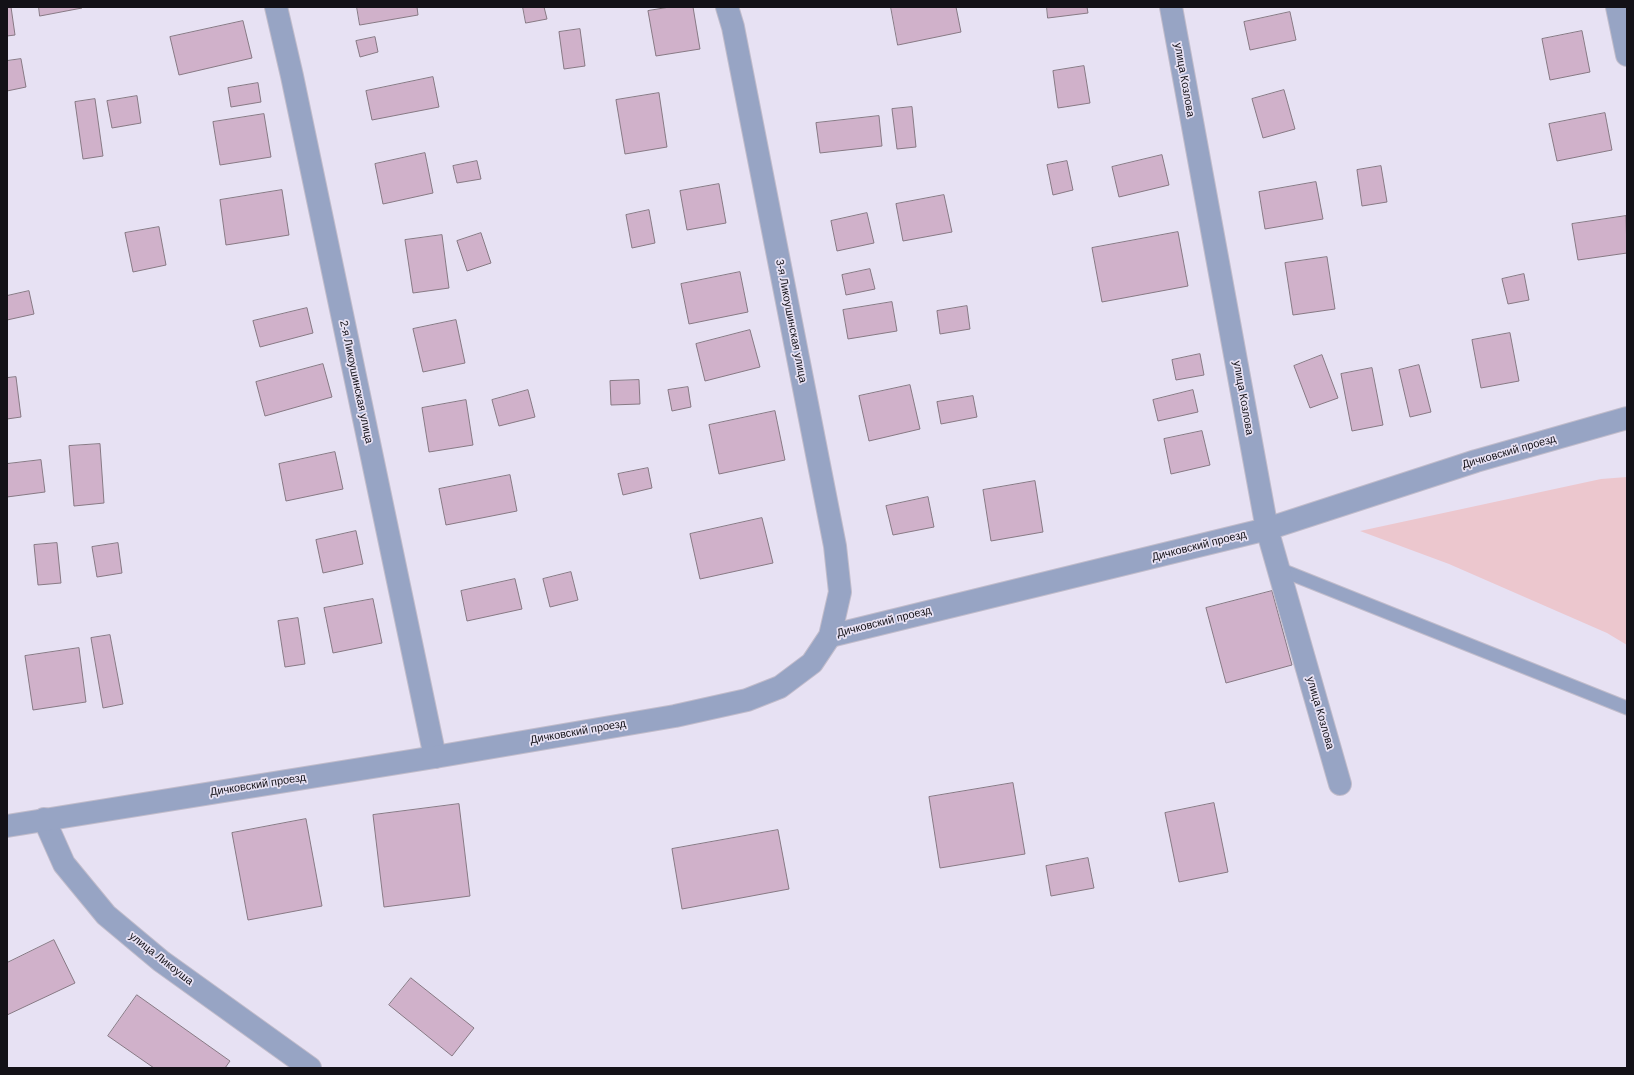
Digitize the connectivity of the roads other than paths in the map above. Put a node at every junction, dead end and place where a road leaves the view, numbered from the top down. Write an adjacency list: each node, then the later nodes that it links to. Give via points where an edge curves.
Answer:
1 (276, 7): 11 (street, 2-я Ликоушинская улица)
2 (727, 7): 9 (street, 3-я Ликоушинская улица, via 835,546 840,592)
3 (1171, 7): 7 (street, улица Козлова)
4 (1617, 7): 5 (street)
5 (1627, 55)
6 (1627, 418): 7 (street, Дичковский проезд, via 1476,461)
7 (1267, 529): 8 (street, улица Козлова); 9 (street, Дичковский проезд)
8 (1279, 569): 10 (lane); 12 (street, улица Козлова)
9 (830, 636): 11 (street, Дичковский проезд, via 812,663 780,687 747,700 675,716)
10 (1627, 708)
11 (435, 757): 13 (street, Дичковский проезд)
12 (1340, 784)
13 (44, 820): 14 (street, Дичковский проезд); 15 (street, улица Ликоуша, via 64,864 106,915 161,961)
14 (7, 826)
15 (310, 1068)

